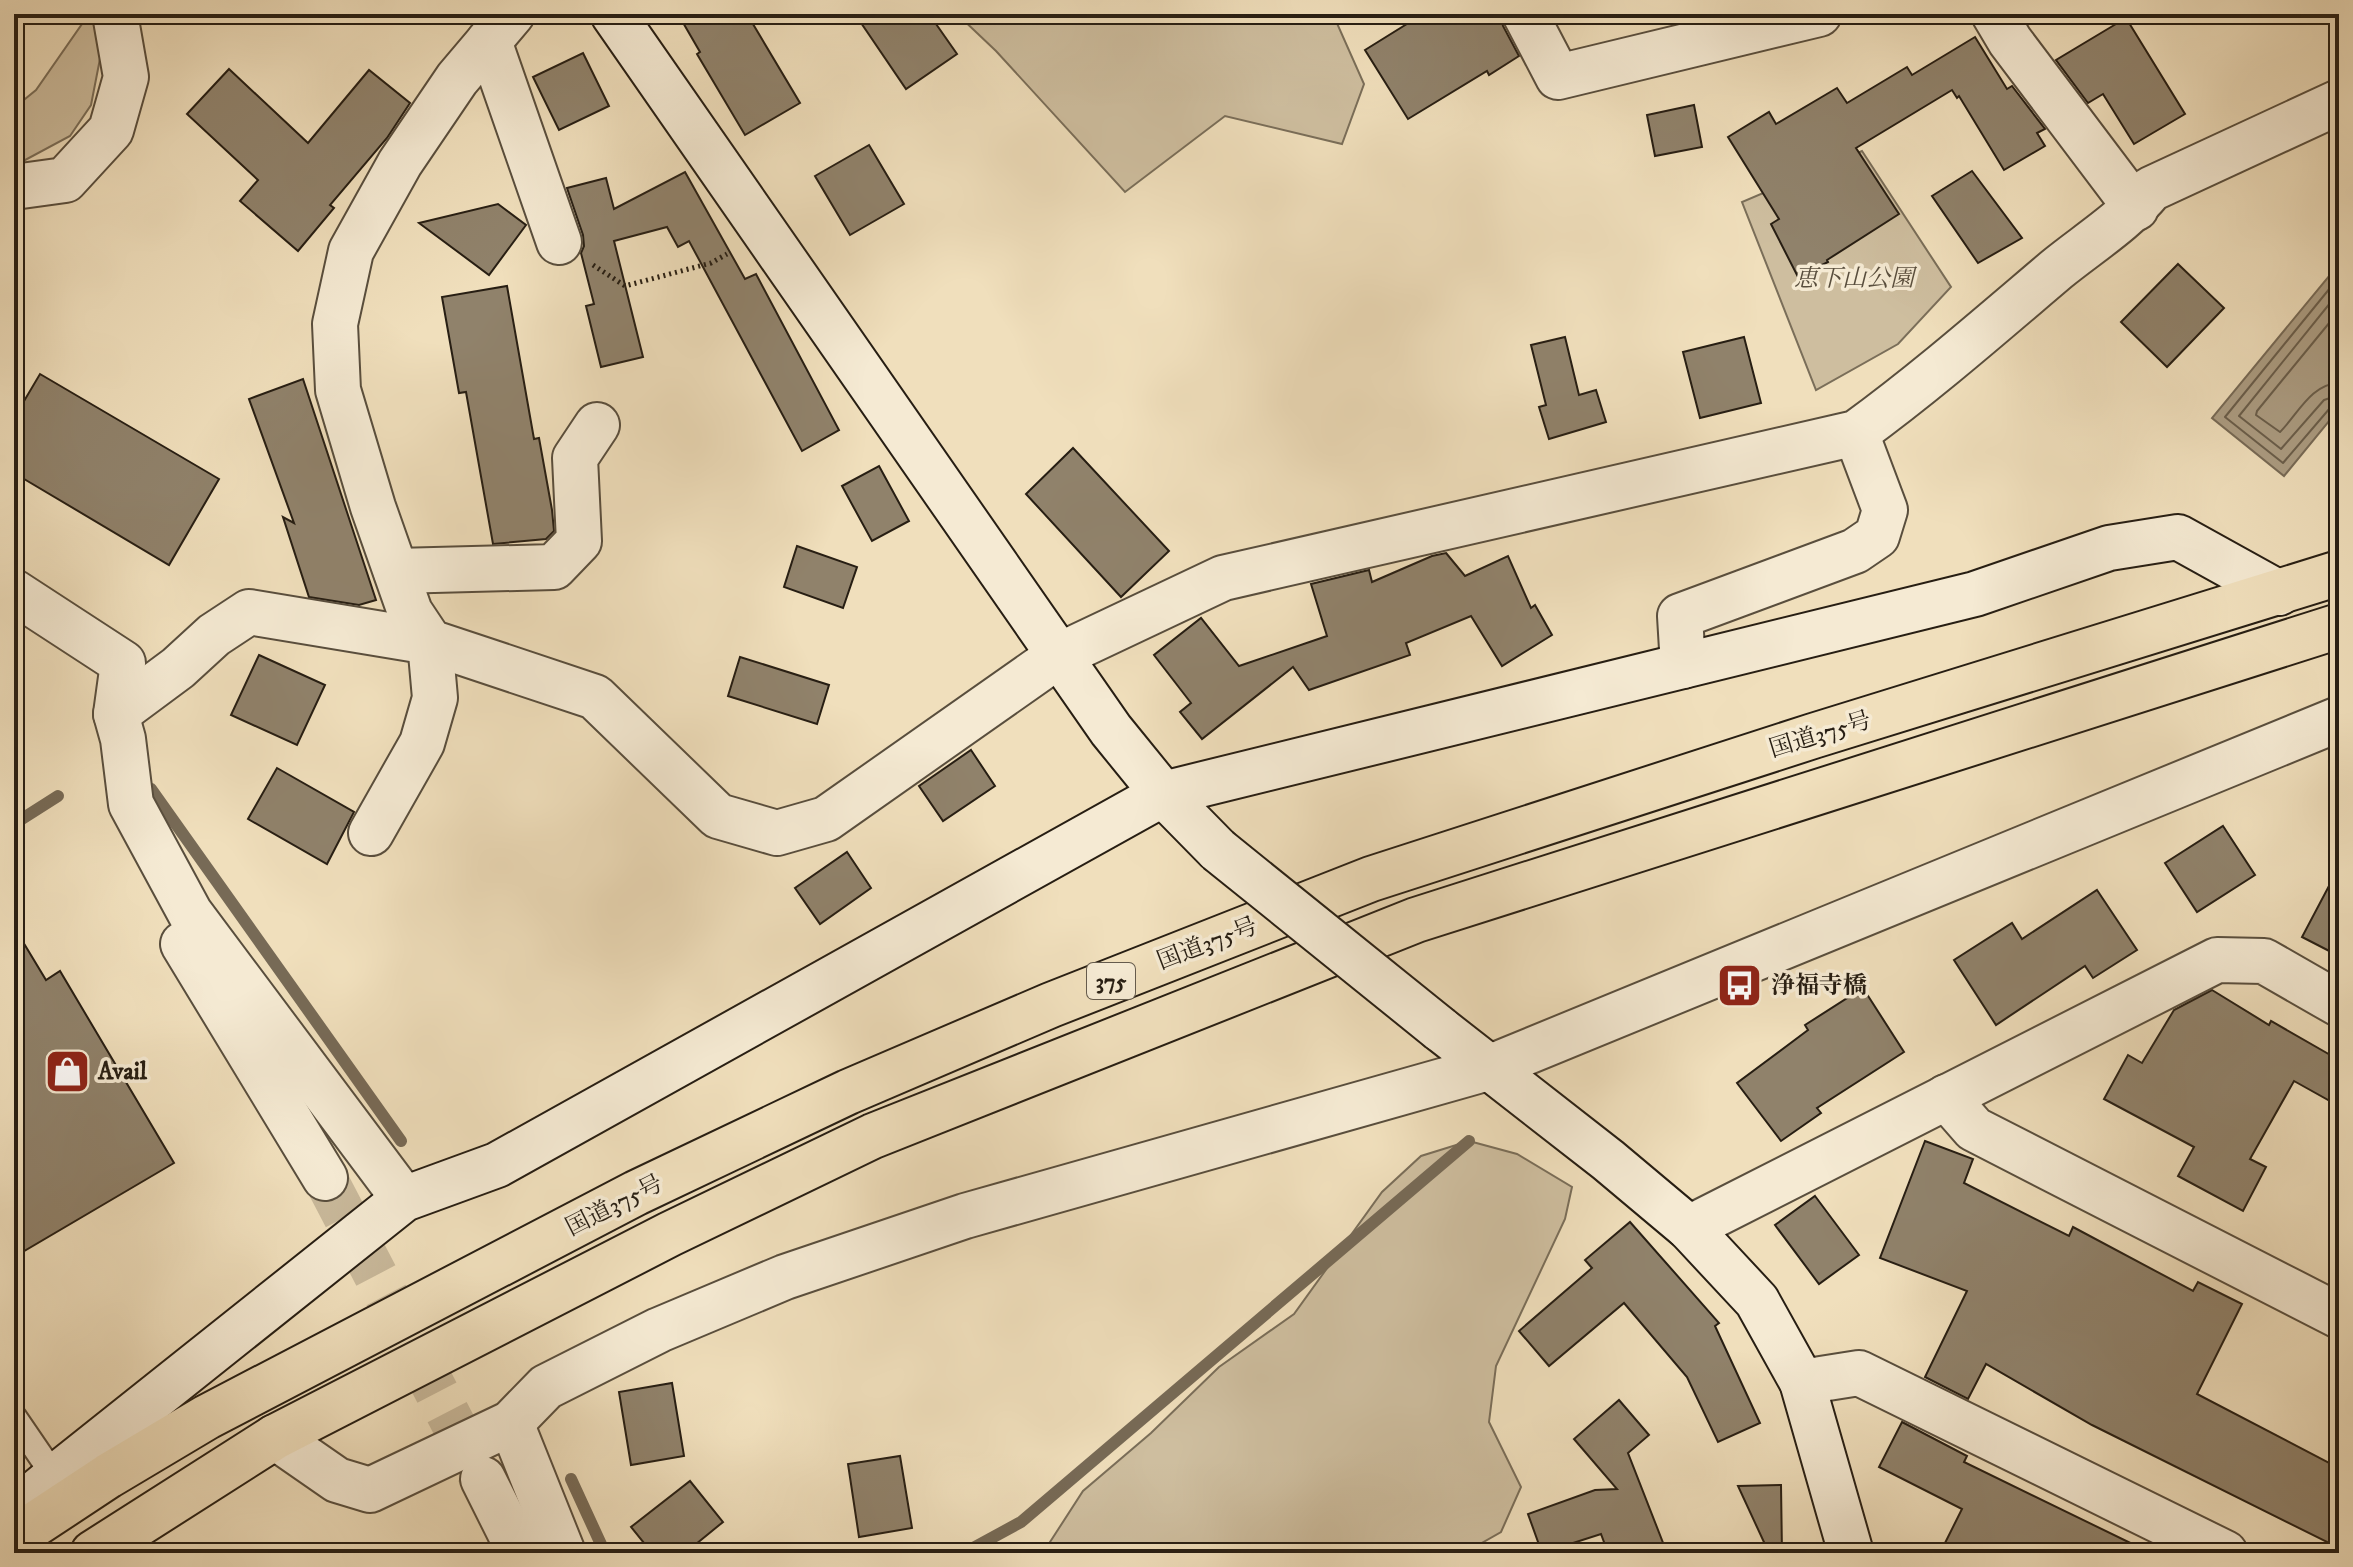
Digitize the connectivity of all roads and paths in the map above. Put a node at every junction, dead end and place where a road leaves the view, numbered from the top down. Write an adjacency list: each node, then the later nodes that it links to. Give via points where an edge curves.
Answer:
1 (115, 14): 8 (street, via 126,77 111,130 65,180)
2 (613, 14): 10 (street)
3 (1525, 14): 4 (street, via 1558,77)
4 (1819, 14)
5 (1994, 14): 9 (street)
6 (501, 28): 11 (street); 14 (street, via 457,79 400,163 351,251 335,324 338,390)
7 (2339, 102): 9 (street, via 2151,189)
8 (14, 187)
9 (2136, 208): 13 (street)
10 (764, 231): 11 (path, via 711,263 625,286); 20 (street)
11 (559, 242)
12 (597, 425): 14 (street, via 575,458 579,541 554,567)
13 (1856, 433): 20 (street, via 1223,578); 21 (street, via 1885,510 1877,536 1855,551 1680,616)
14 (396, 571): 19 (street, via 410,612)
15 (2339, 573): 17 (highway, 国道375号 / 375)
16 (14, 592): 22 (street, via 123,663)
17 (2279, 593): 21 (street, via 2178,537 2109,548 1975,594); 41 (highway, 国道375号 / 375, via 1371,879 1051,1005 848,1092 636,1193 207,1417)
18 (2339, 626): 37 (highway, 375, via 1416,920 1138,1029 860,1143 670,1234)
19 (430, 642): 20 (street, via 595,697 718,816 777,833 826,819); 22 (street, via 249,612); 25 (street, via 435,698 422,743)
20 (1058, 656): 24 (street)
21 (1683, 666): 24 (street)
22 (116, 714): 26 (street, via 131,804)
23 (2338, 722): 28 (street)
24 (1163, 794): 28 (street, bridge, via 1218,850); 31 (street, via 497,1165)
25 (371, 833)
26 (190, 913): 30 (street, via 179,939); 31 (street)
27 (2339, 1004): 29 (street, via 2264,961 2217,960)
28 (1488, 1068): 32 (street); 36 (street, via 965,1216 785,1277 659,1330 546,1387)
29 (1946, 1097): 32 (street); 33 (street, via 1974,1129)
30 (325, 1178)
31 (404, 1199): 38 (street)
32 (1689, 1228): 34 (street, via 1757,1301)
33 (2339, 1316)
34 (1802, 1382): 45 (street); 46 (street, via 1859,1373)
35 (14, 1417): 38 (lane)
36 (511, 1423): 37 (street, via 370,1490 337,1480); 44 (street)
37 (275, 1437): 42 (highway, 375)
38 (55, 1477): 40 (street)
39 (483, 1479): 43 (street)
40 (14, 1515)
41 (14, 1538)
42 (93, 1553)
43 (520, 1553)
44 (563, 1553)
45 (1851, 1553)
46 (2225, 1553)

